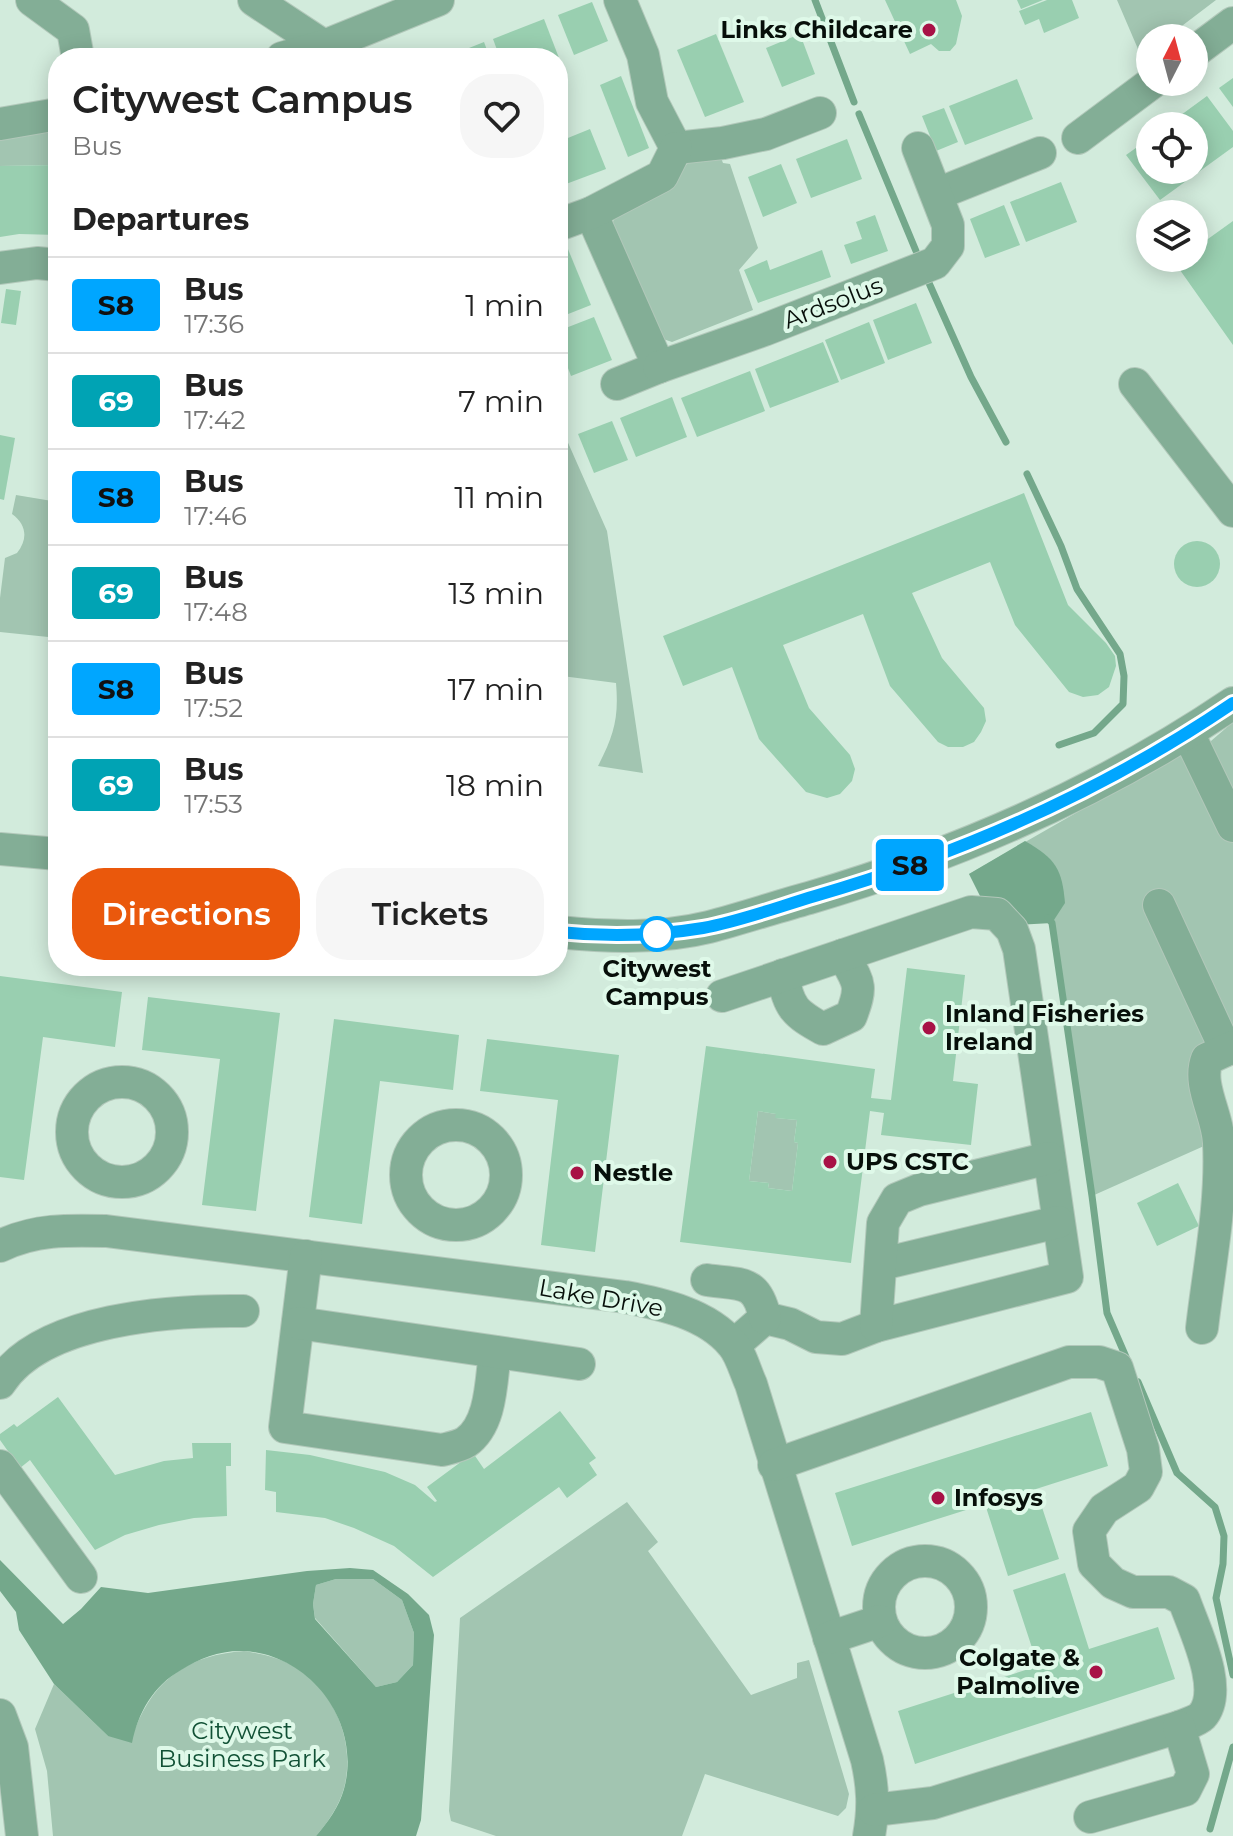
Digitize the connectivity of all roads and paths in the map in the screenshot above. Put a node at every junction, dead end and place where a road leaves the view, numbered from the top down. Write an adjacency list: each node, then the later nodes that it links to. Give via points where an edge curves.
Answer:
1 (32, 0): 8 (street, via 73,30)
2 (254, 0): 7 (street)
3 (438, 0): 7 (street)
4 (620, 0): 15 (street, via 643,55 652,102)
5 (1233, 23): 6 (street)
6 (1208, 42)
7 (324, 46): 9 (street)
8 (76, 48)
9 (317, 48)
10 (1136, 95): 14 (street)
11 (820, 113): 15 (street, via 766,134)
12 (48, 116): 13 (street)
13 (0, 124)
14 (1078, 138)
15 (676, 148): 19 (street, via 662,176)
16 (918, 148): 18 (street, Ardsolus)
17 (1040, 153): 18 (street)
18 (937, 194): 23 (street, Ardsolus, via 948,225 948,246 935,263)
19 (591, 213): 20 (street); 23 (street)
20 (568, 221)
21 (48, 264): 22 (street)
22 (0, 268)
23 (659, 367): 24 (street, Ardsolus)
24 (617, 384)
25 (1135, 384): 26 (street)
26 (1233, 511)
27 (1233, 703): 28 (street)
28 (1188, 733): 29 (street); 33 (street, via 1027,819 853,885 707,927 651,935)
29 (1233, 826)
30 (0, 849): 31 (street)
31 (48, 853)
32 (1159, 905): 37 (street)
33 (568, 933)
34 (843, 955): 35 (street); 35 (street, via 860,993 851,1016 823,1029 799,1016 786,998); 38 (street, via 971,912 997,914 1012,930 1019,949)
35 (783, 975): 36 (street)
36 (722, 996)
37 (1230, 1049): 52 (street, via 1207,1059 1203,1071 1219,1134 1220,1163)
38 (1049, 1158): 40 (street); 45 (street, via 897,1199 883,1223)
39 (112, 1181): 42 (street)
40 (1058, 1222): 45 (street); 51 (street, via 1067,1277)
41 (453, 1225): 46 (street)
42 (106, 1231): 43 (street, Lake Drive, via 51,1230); 44 (street, Lake Drive)
43 (0, 1246)
44 (306, 1256): 46 (street, Lake Drive); 50 (street)
45 (882, 1264): 51 (street)
46 (446, 1274): 53 (street, Lake Drive, via 652,1303 695,1317)
47 (707, 1280): 49 (street, via 748,1287 757,1294)
48 (243, 1311): 56 (street, via 182,1311 101,1325 32,1350)
49 (765, 1318): 51 (street, via 816,1337 842,1339); 53 (street)
50 (298, 1323): 54 (street); 54 (street, via 285,1427 442,1450 465,1443 478,1430 487,1408)
51 (876, 1326)
52 (1202, 1328)
53 (734, 1345): 57 (street)
54 (495, 1352): 55 (street)
55 (579, 1364)
56 (0, 1383)
57 (774, 1465): 61 (street); 63 (street, via 1069,1362 1117,1368 1146,1472 1138,1487 1104,1509 1089,1531 1090,1542 1094,1564 1113,1583 1133,1592 1169,1592 1184,1600 1212,1687 1200,1718)
58 (0, 1466): 59 (street)
59 (81, 1577)
60 (880, 1621): 61 (street)
61 (829, 1638): 65 (street, via 867,1760 873,1788)
62 (0, 1715): 66 (street, via 12,1747)
63 (1179, 1727): 64 (street, via 1193,1774 1185,1790); 65 (street)
64 (1090, 1817)
65 (871, 1823)
66 (21, 1833)

